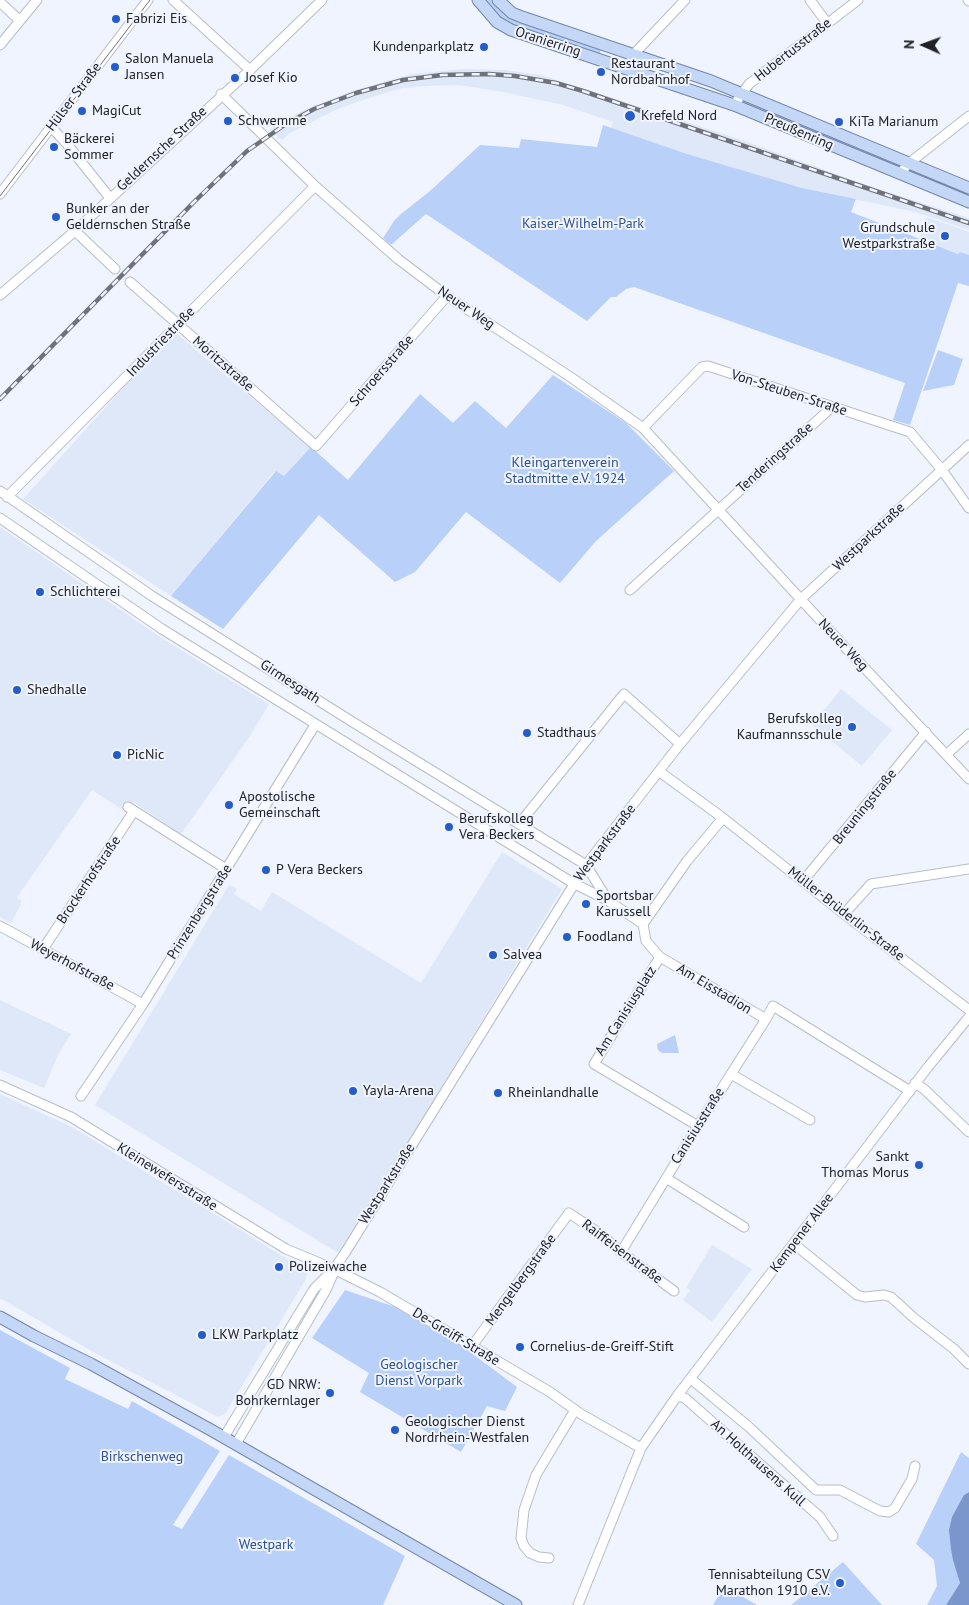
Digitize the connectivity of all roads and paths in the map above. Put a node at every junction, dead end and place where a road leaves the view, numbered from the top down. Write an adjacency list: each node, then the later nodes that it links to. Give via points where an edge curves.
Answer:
1 (37, 0): 11 (street)
2 (148, 0): 21 (street, Hülser Straße)
3 (173, 0): 16 (street)
4 (322, 0): 16 (street, Geldernsche Straße)
5 (478, 0): 15 (main road, Oranierring, via 497,22 510,30)
6 (498, 0): 14 (main road, Oranierring, via 512,13)
7 (685, 0): 14 (street)
8 (810, 0): 12 (street)
9 (858, 0): 12 (street, Hubertusstraße)
10 (0, 2): 11 (street)
11 (19, 20): 13 (street)
12 (827, 23): 17 (street, Hubertusstraße)
13 (0, 45)
14 (633, 55): 15 (street); 17 (main road, Preußenring)
15 (628, 69): 19 (main road, Preußenring)
16 (250, 70): 18 (street, Geldernsche Straße)
17 (742, 93): 19 (street, Hubertusstraße); 22 (main road, Preußenring)
18 (222, 94): 24 (street, Neuer Weg); 27 (street, Geldernsche Straße)
19 (734, 105): 23 (main road, Preußenring)
20 (969, 116): 22 (street)
21 (51, 127): 26 (street, Hülser Straße); 27 (street)
22 (908, 164): 23 (street); 25 (main road, Preußenring)
23 (900, 174): 28 (main road, Preußenring)
24 (315, 186): 33 (street, Neuer Weg, via 380,245); 34 (street, Industriestraße)
25 (969, 188)
26 (0, 194)
27 (110, 198): 29 (street, Geldernsche Straße)
28 (969, 202)
29 (76, 231): 30 (street); 32 (street, Geldernsche Straße)
30 (115, 269)
31 (130, 282): 34 (street, Moritzstraße)
32 (0, 295)
33 (448, 296): 36 (street, Neuer Weg); 38 (street, Schroersstraße)
34 (178, 324): 38 (street, Moritzstraße); 40 (street, Industriestraße)
35 (832, 407): 36 (street, Von-Steuben-Straße, via 708,366 702,368); 39 (street, Von-Steuben-Straße, via 910,432); 42 (street, Tenderingstraße)
36 (643, 428): 42 (street, Neuer Weg)
37 (969, 444): 39 (street, Westparkstraße)
38 (316, 446)
39 (942, 470): 41 (street); 45 (street, Westparkstraße)
40 (4, 494): 54 (street, Girmesgath, via 152,596)
41 (969, 508)
42 (719, 509): 44 (street); 45 (street, Neuer Weg)
43 (0, 518): 46 (street, Girmesgath, via 162,629)
44 (630, 590)
45 (802, 599): 47 (street, Neuer Weg); 49 (street, Westparkstraße)
46 (315, 725): 56 (street, Prinzenbergstraße); 59 (street, Girmesgath)
47 (926, 732): 50 (street, Neuer Weg); 58 (street, Breuningstraße)
48 (969, 734): 50 (street)
49 (680, 744): 51 (street, Westparkstraße); 54 (street, via 624,694)
50 (947, 754): 52 (street, Neuer Weg)
51 (660, 772): 53 (street, Müller-Brüderlin-Straße); 55 (street, Westparkstraße)
52 (969, 779)
53 (723, 818): 58 (street, Müller-Brüderlin-Straße); 62 (street, via 687,861)
54 (519, 824): 55 (street, Girmesgath)
55 (586, 865): 59 (street, Westparkstraße); 60 (street)
56 (226, 869): 64 (street, Brockerhofstraße, via 131,809); 66 (street, Prinzenbergstraße)
57 (969, 869): 61 (street, via 871,884)
58 (803, 881): 61 (street, Müller-Brüderlin-Straße)
59 (573, 883): 60 (street); 83 (street, Westparkstraße)
60 (607, 900): 62 (street)
61 (844, 914): 67 (street, Müller-Brüderlin-Straße)
62 (643, 924): 65 (street, Am Eisstadion, via 646,941)
63 (0, 926): 64 (street, Weyerhofstraße)
64 (43, 949): 66 (street, Weyerhofstraße)
65 (660, 957): 69 (street, Am Eisstadion); 76 (street, Am Canisiusplatz, via 594,1064)
66 (143, 1004): 74 (street, Prinzenbergstraße)
67 (969, 1010)
68 (969, 1017): 71 (street, Kempener Allee)
69 (766, 1019): 70 (street, Canisiusstraße); 73 (street, Am Eisstadion, via 773,1006)
70 (731, 1074): 75 (street, Canisiusstraße); 76 (street, Canisiusstraße)
71 (915, 1083): 73 (street, Kempener Allee); 77 (street)
72 (0, 1085): 83 (street, Kleinewefersstraße, via 71,1117 286,1249)
73 (910, 1091): 81 (street, Kempener Allee)
74 (81, 1096)
75 (810, 1120)
76 (698, 1126): 78 (street, Canisiusstraße)
77 (969, 1132)
78 (666, 1178): 80 (street, Canisiusstraße); 82 (street, Canisiusstraße)
79 (569, 1213): 82 (street, Raiffeisenstraße); 86 (street, Mengelbergstraße)
80 (744, 1227)
81 (794, 1244): 87 (street, via 857,1295 891,1297); 88 (street, Kempener Allee)
82 (621, 1252): 84 (street, Raiffeisenstraße)
83 (334, 1269): 86 (street, De-Greiff-Straße); 91 (street, Westparkstraße, via 314,1289); 92 (street, Westparkstraße, via 326,1290)
84 (674, 1291)
85 (0, 1317): 91 (main road)
86 (472, 1346): 90 (street, De-Greiff-Straße)
87 (969, 1364)
88 (691, 1379): 89 (street, Kempener Allee); 94 (street, via 750,1427 816,1490 840,1490 880,1511 889,1512 895,1508 912,1479)
89 (677, 1396): 93 (street, Kempener Allee); 95 (street, An Holthausens Kull, via 685,1398 820,1517)
90 (575, 1410): 93 (street, De-Greiff-Straße); 96 (street, via 536,1474 524,1510 521,1538 524,1546 538,1557)
91 (224, 1437): 92 (main road)
92 (236, 1444): 97 (main road)
93 (641, 1448): 98 (street, Kempener Allee)
94 (915, 1466)
95 (833, 1536)
96 (549, 1558)
97 (516, 1605)
98 (578, 1605)

